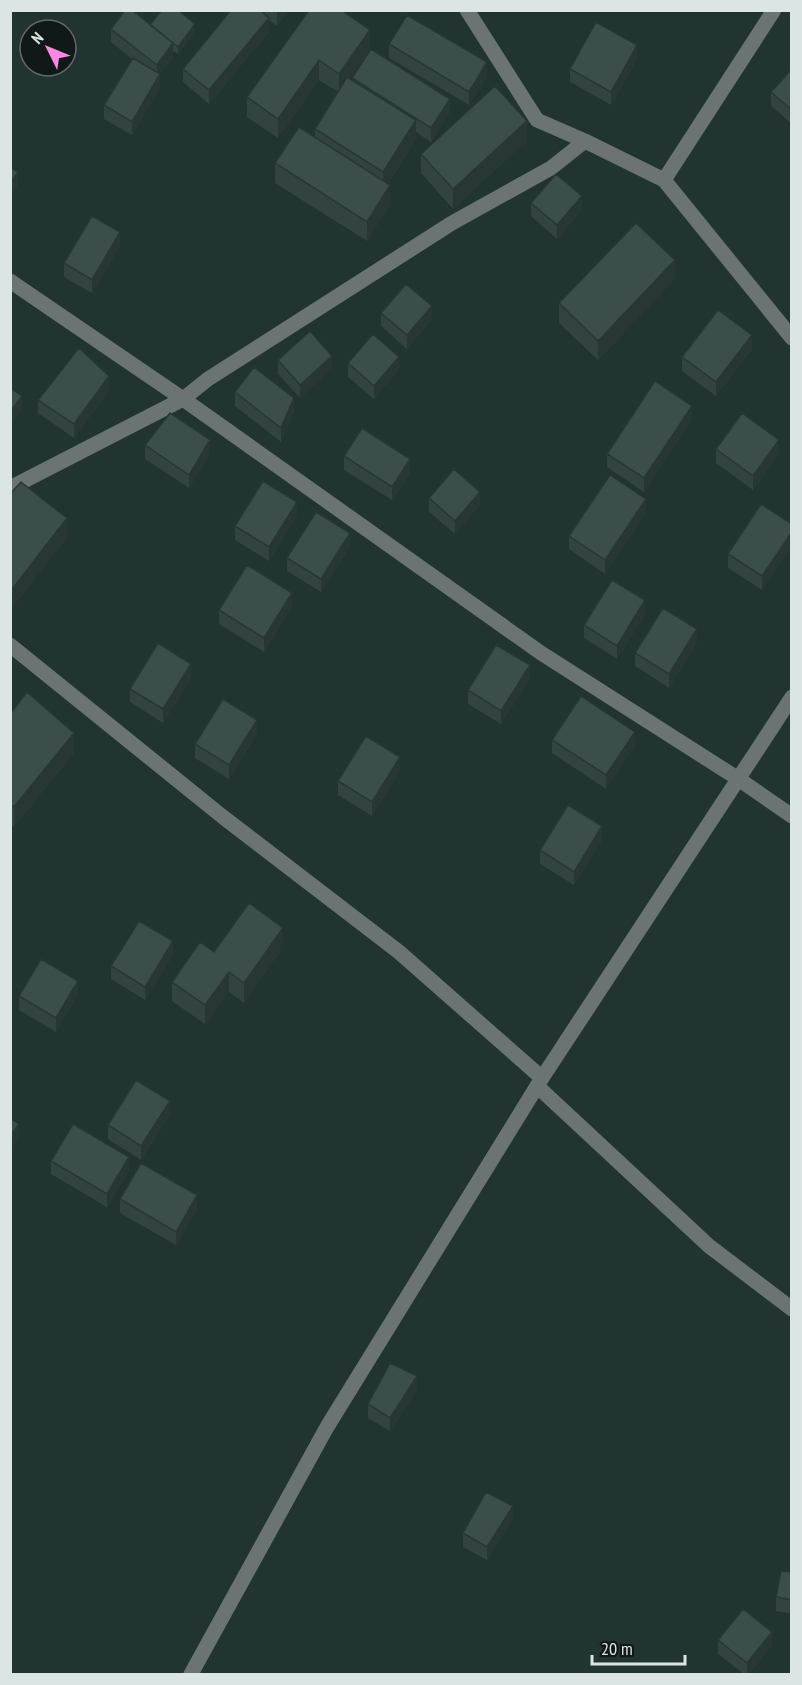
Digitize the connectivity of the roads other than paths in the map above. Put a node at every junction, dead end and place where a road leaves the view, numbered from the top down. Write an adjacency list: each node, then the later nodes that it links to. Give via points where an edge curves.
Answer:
1 (467, 10): 3 (street, via 537,120)
2 (774, 10): 4 (street)
3 (585, 141): 4 (street); 7 (street, via 551,168 452,223 208,379)
4 (664, 180): 6 (street)
5 (10, 281): 7 (street)
6 (792, 338)
7 (183, 399): 8 (street); 11 (street, via 541,653)
8 (10, 488)
9 (10, 645): 13 (street, via 223,817 399,952)
10 (792, 697): 11 (street)
11 (737, 778): 12 (street); 13 (street)
12 (792, 816)
13 (540, 1082): 14 (street, via 709,1246); 15 (street, via 327,1427)
14 (792, 1309)
15 (190, 1674)

